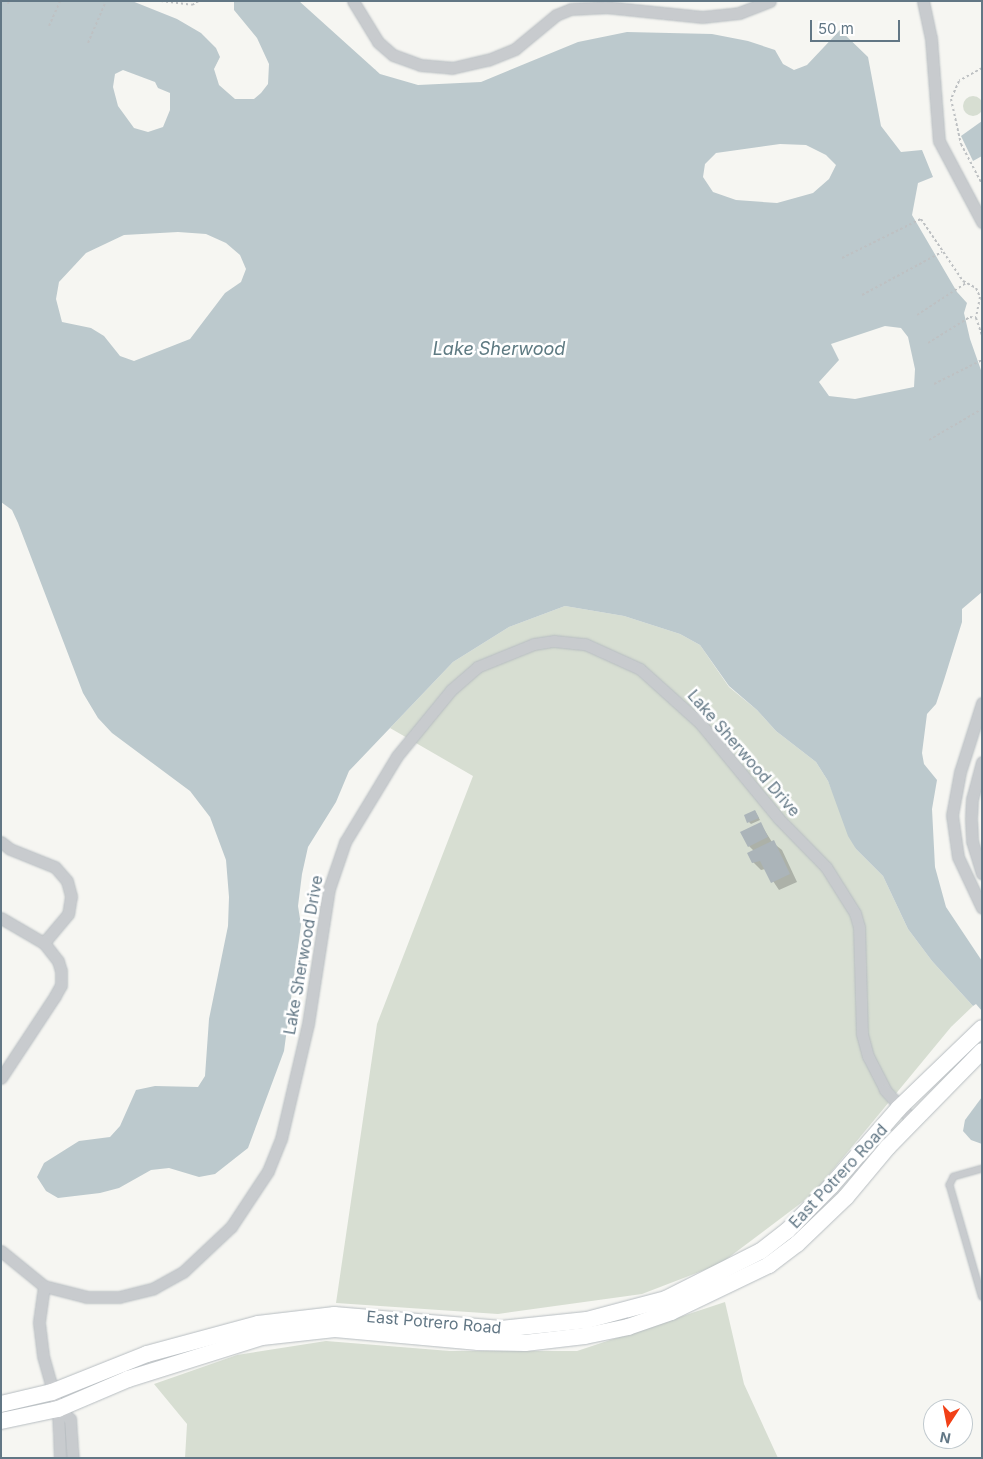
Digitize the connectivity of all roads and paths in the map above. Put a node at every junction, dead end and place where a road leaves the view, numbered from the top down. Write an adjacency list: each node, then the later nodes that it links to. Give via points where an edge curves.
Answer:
1 (60, 1): 8 (path)
2 (106, 1): 9 (path)
3 (161, 1): 4 (path, via 192,5)
4 (199, 1)
5 (353, 1): 6 (street, via 378,42 393,55 420,65 452,68 488,60 515,49 556,15 571,9 605,7 702,17 739,13)
6 (770, 1)
7 (923, 1): 12 (street, via 931,38 939,141)
8 (49, 26)
9 (88, 43)
10 (982, 68): 11 (path, via 959,81 951,99 961,144)
11 (982, 184)
12 (982, 222)
13 (942, 252): 14 (path, via 921,219); 15 (path); 18 (path)
14 (842, 258)
15 (966, 283): 17 (path); 19 (path)
16 (982, 292): 17 (path)
17 (978, 293): 20 (path)
18 (862, 295)
19 (917, 314)
20 (976, 318): 21 (path); 22 (path, via 970,317)
21 (982, 335)
22 (928, 343)
23 (982, 360): 24 (path)
24 (934, 384)
25 (982, 409): 26 (path)
26 (929, 440)
27 (982, 703): 31 (street, via 960,772 952,815 958,857)
28 (982, 762): 30 (street, via 972,799 971,819 972,841)
29 (1, 842): 33 (street, via 10,849 55,867 67,882 72,896 68,914)
30 (982, 873)
31 (982, 908)
32 (1, 918): 33 (street)
33 (44, 943): 36 (street, via 58,961 61,985)
34 (982, 1028): 37 (street, East Potrero Road)
35 (980, 1052): 38 (street, East Potrero Road)
36 (1, 1078)
37 (900, 1108): 38 (street, Lake Sherwood Drive); 41 (street, Lake Sherwood Drive, via 872,1066 864,1044 859,927 855,913 826,866 779,819 700,723 640,669 586,644 554,641 534,644 478,668 451,690 397,756 345,842 329,889 308,1024 281,1139 268,1171 231,1227 183,1272 138,1293 87,1297); 43 (street, East Potrero Road, via 787,1231 761,1251 666,1299 596,1318 535,1327 449,1326 393,1318 334,1315 258,1324 147,1354)
38 (913, 1121): 45 (street, East Potrero Road, via 823,1221 769,1266 671,1312 628,1327 525,1343 455,1341 365,1330 286,1334 197,1356 128,1379)
39 (982, 1169): 42 (lane, via 954,1177 950,1185)
40 (1, 1251): 41 (street, Lake Sherwood Drive)
41 (44, 1286): 43 (street, via 39,1322)
42 (982, 1296)
43 (52, 1392): 44 (street, East Potrero Road); 45 (street)
44 (1, 1404)
45 (58, 1409): 46 (street, East Potrero Road); 47 (street); 48 (street, via 70,1419)
46 (1, 1421)
47 (60, 1458)
48 (73, 1458)

